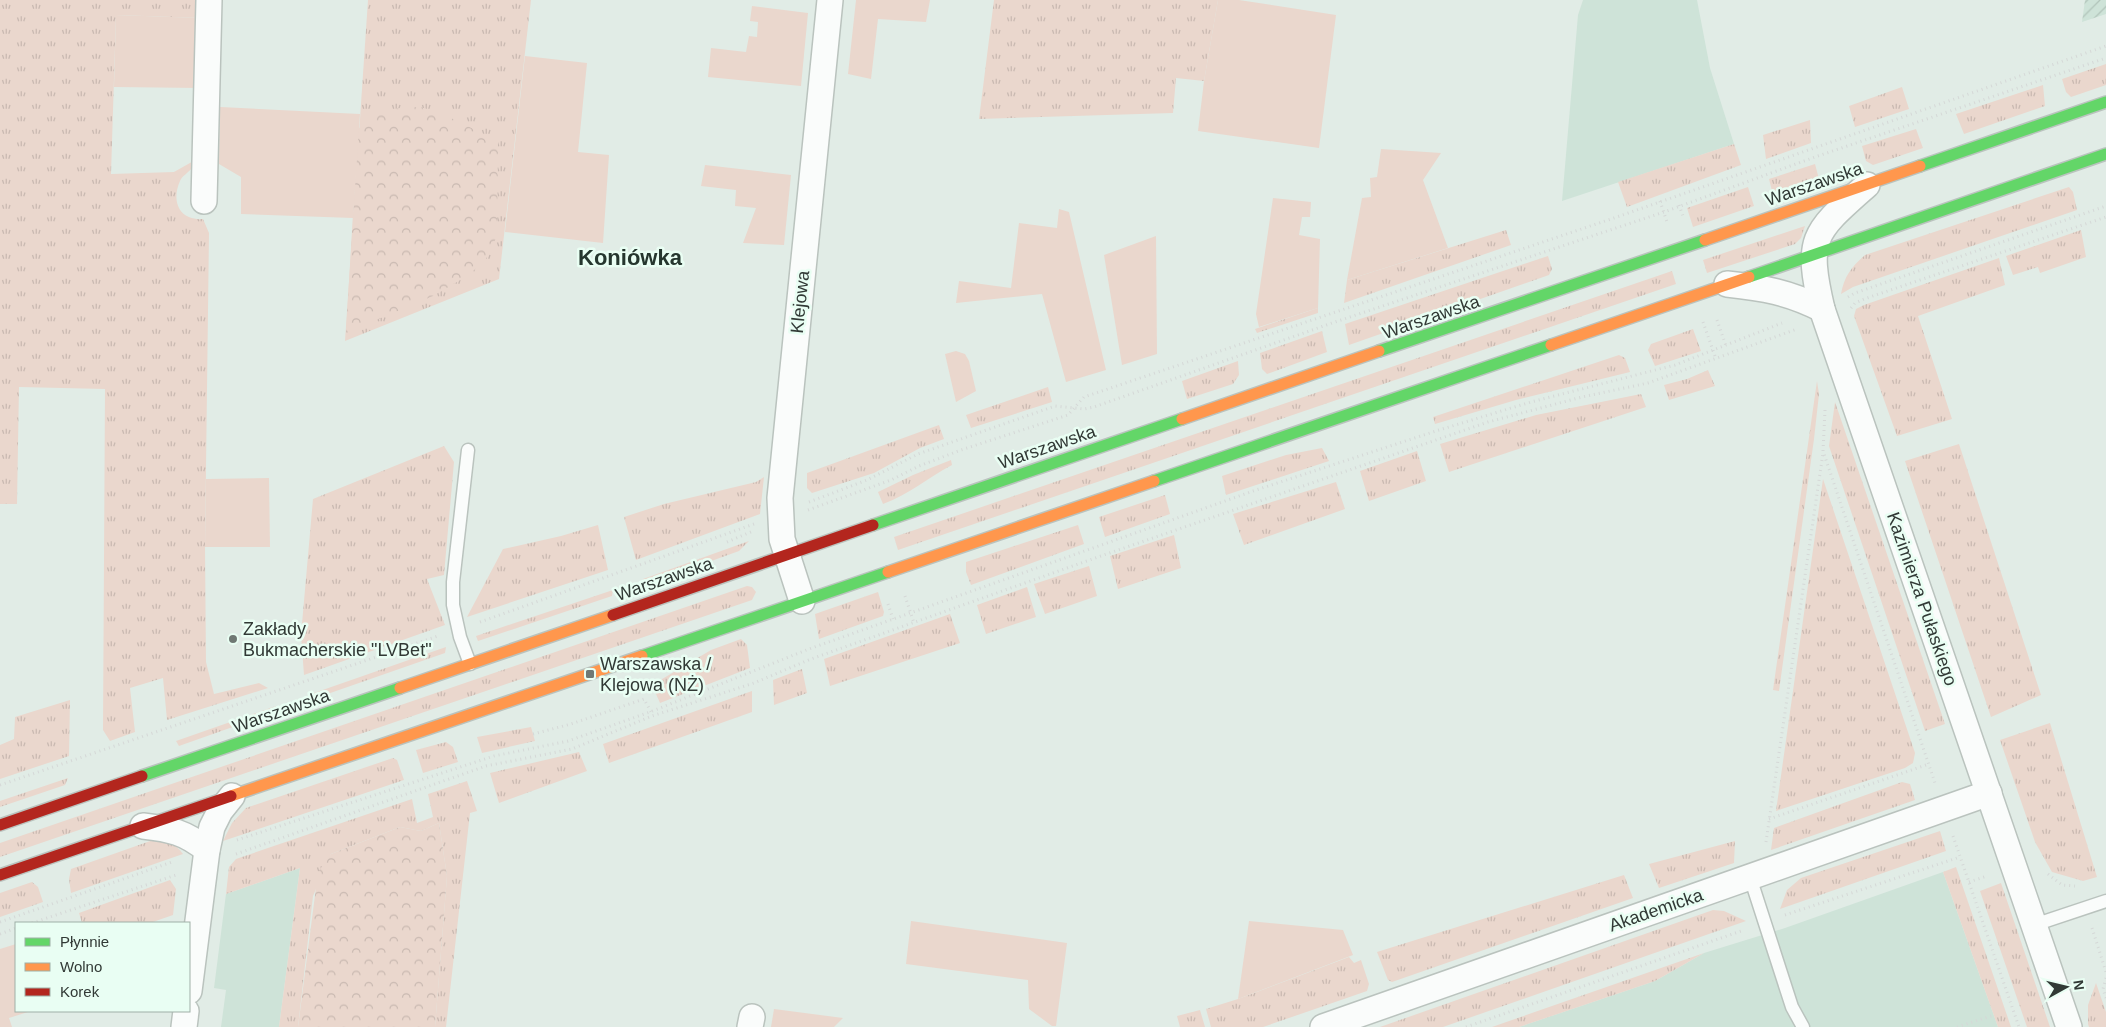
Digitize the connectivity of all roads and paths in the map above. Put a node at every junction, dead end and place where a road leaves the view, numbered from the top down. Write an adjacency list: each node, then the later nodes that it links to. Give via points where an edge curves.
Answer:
1 (209, 0): 8 (street)
2 (830, 0): 18 (street, Klejowa)
3 (2106, 46): 15 (path, via 1614,218 1084,397)
4 (2106, 58): 15 (path, via 1094,407)
5 (2106, 102): 7 (main road, Warszawska)
6 (2106, 154): 11 (main road)
7 (1867, 185): 11 (street, Kazimierza Pułaskiego, via 1829,218 1817,239); 20 (main road, Warszawska)
8 (204, 201)
9 (2106, 206): 13 (path, via 1855,293)
10 (2106, 217): 13 (path, via 1864,299 1847,312)
11 (1814, 254): 12 (main road); 13 (street, Kazimierza Pułaskiego, via 1816,282)
12 (1727, 284): 13 (street, via 1798,297); 21 (main road)
13 (1824, 314): 24 (path, via 1675,365 1531,402 1256,490 828,642); 24 (path, via 1648,383 1488,422 811,659 754,683); 28 (street, Kazimierza Pułaskiego)
14 (1826, 407): 17 (path)
15 (1073, 408): 18 (path, via 1068,415 960,450 891,480); 18 (path, via 1055,406 918,454)
16 (468, 450): 22 (lane, via 453,582)
17 (1823, 451): 26 (path); 31 (path)
18 (780, 517): 19 (path); 20 (street, Klejowa); 22 (path)
19 (726, 542)
20 (787, 555): 21 (street, Klejowa); 23 (main road, Warszawska)
21 (802, 601): 29 (main road)
22 (458, 629): 23 (lane); 27 (path)
23 (470, 664): 32 (main road, Warszawska)
24 (651, 714): 25 (path, via 644,699); 35 (path, via 568,741 494,756); 35 (path, via 572,749 486,766)
25 (533, 734)
26 (1929, 764): 30 (path); 31 (path)
27 (0, 785)
28 (1989, 793): 30 (street, Akademicka); 42 (street, Kazimierza Pułaskiego)
29 (232, 796): 33 (main road); 35 (street, via 212,827)
30 (1944, 808): 34 (path); 37 (street, Akademicka)
31 (1769, 819): 37 (path)
32 (0, 825)
33 (142, 826): 35 (street, via 182,833); 36 (main road)
34 (1960, 857): 41 (path); 57 (path)
35 (206, 858): 39 (path); 40 (path); 48 (street)
36 (0, 874)
37 (1755, 875): 41 (lane); 52 (street, Akademicka)
38 (2106, 901): 42 (lane)
39 (0, 922)
40 (35, 922)
41 (1764, 922): 54 (path); 55 (lane, via 1792,1007)
42 (2034, 925): 58 (street, Kazimierza Pułaskiego)
43 (15, 928): 45 (path)
44 (2092, 928): 46 (path)
45 (0, 934)
46 (2106, 972)
47 (2106, 978): 49 (path, via 2103,988)
48 (190, 983)
49 (2106, 998)
50 (186, 1012): 53 (street)
51 (1994, 1014): 56 (path)
52 (1328, 1026)
53 (184, 1027)
54 (1466, 1027)
55 (1804, 1027)
56 (1957, 1027)
57 (2019, 1027)
58 (2069, 1027)

